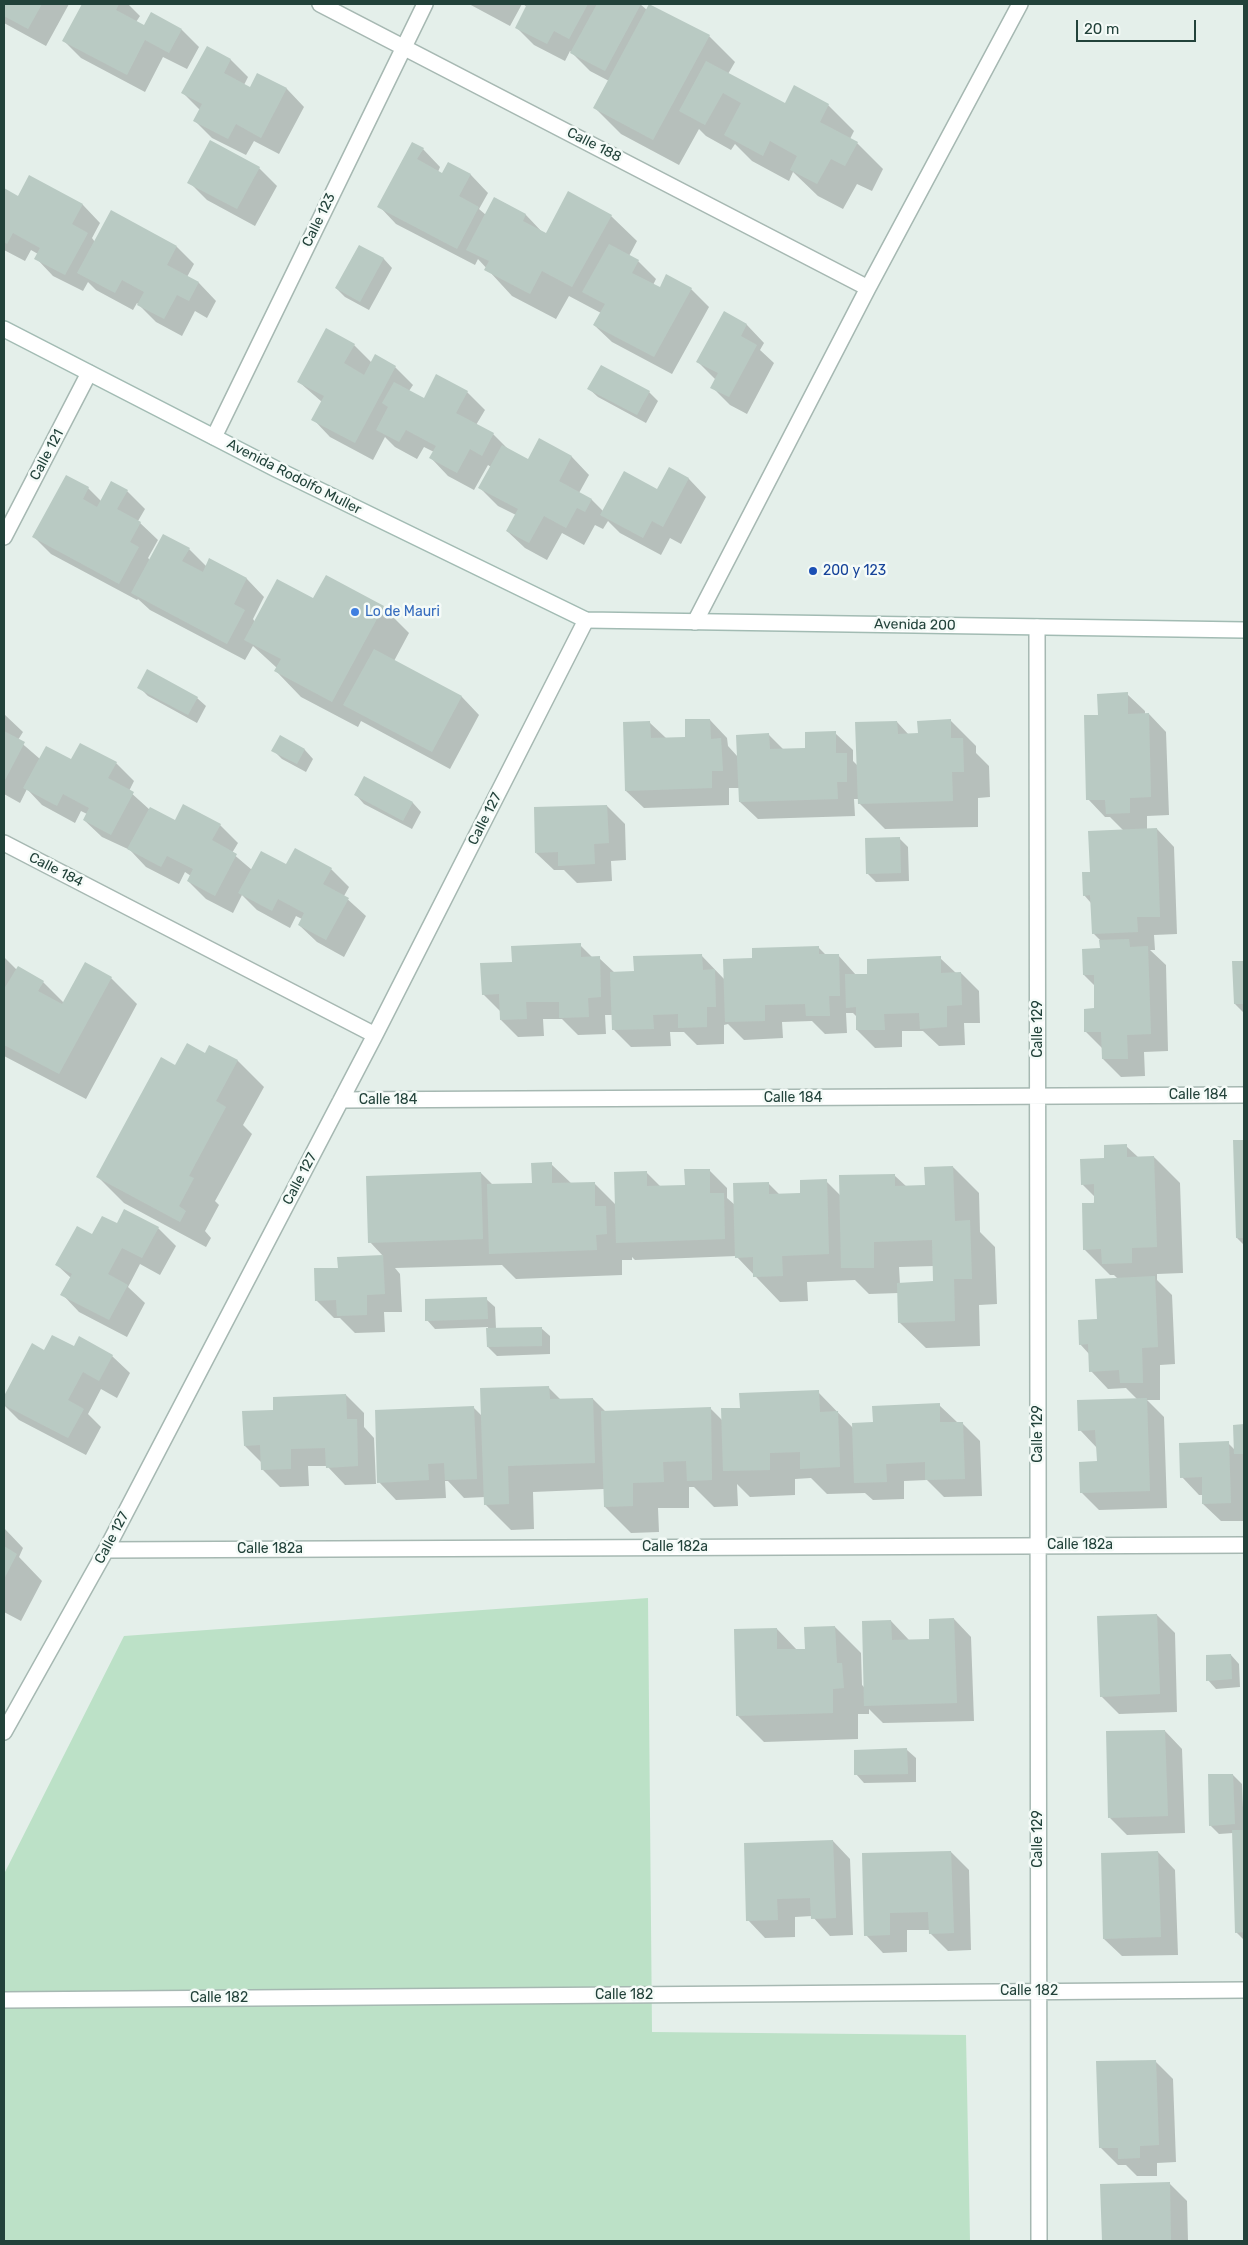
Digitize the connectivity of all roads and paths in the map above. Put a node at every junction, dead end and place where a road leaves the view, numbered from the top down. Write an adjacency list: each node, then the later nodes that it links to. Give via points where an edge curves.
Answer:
1 (320, 4): 4 (street, Calle 188)
2 (425, 4): 4 (street, Calle 123)
3 (1020, 4): 5 (street)
4 (404, 47): 5 (street, Calle 188); 8 (street, Calle 123)
5 (868, 288): 11 (street)
6 (4, 329): 7 (street, Avenida Rodolfo Muller)
7 (89, 373): 8 (street, Avenida Rodolfo Muller); 9 (street, Calle 121)
8 (214, 437): 10 (street, Avenida Rodolfo Muller)
9 (4, 538)
10 (586, 620): 11 (street, Avenida 200); 15 (street, Calle 127)
11 (695, 622): 12 (street, Avenida 200)
12 (1037, 627): 13 (street, Avenida 200); 17 (street, Calle 129)
13 (1244, 630)
14 (4, 844): 15 (street, Calle 184)
15 (375, 1035): 18 (street, Calle 127)
16 (1244, 1095): 17 (street, Calle 184)
17 (1038, 1096): 18 (street, Calle 184); 20 (street, Calle 129)
18 (341, 1100): 21 (street, Calle 127)
19 (1244, 1545): 20 (street, Calle 182a)
20 (1038, 1546): 21 (street, Calle 182a); 25 (street, Calle 129)
21 (106, 1550): 22 (street, Calle 127)
22 (10, 1706): 23 (street, Calle 127)
23 (4, 1732)
24 (1244, 1990): 25 (street, Calle 182)
25 (1038, 1991): 26 (street, Calle 182); 27 (street, Calle 129)
26 (4, 2000)
27 (1038, 2241)

